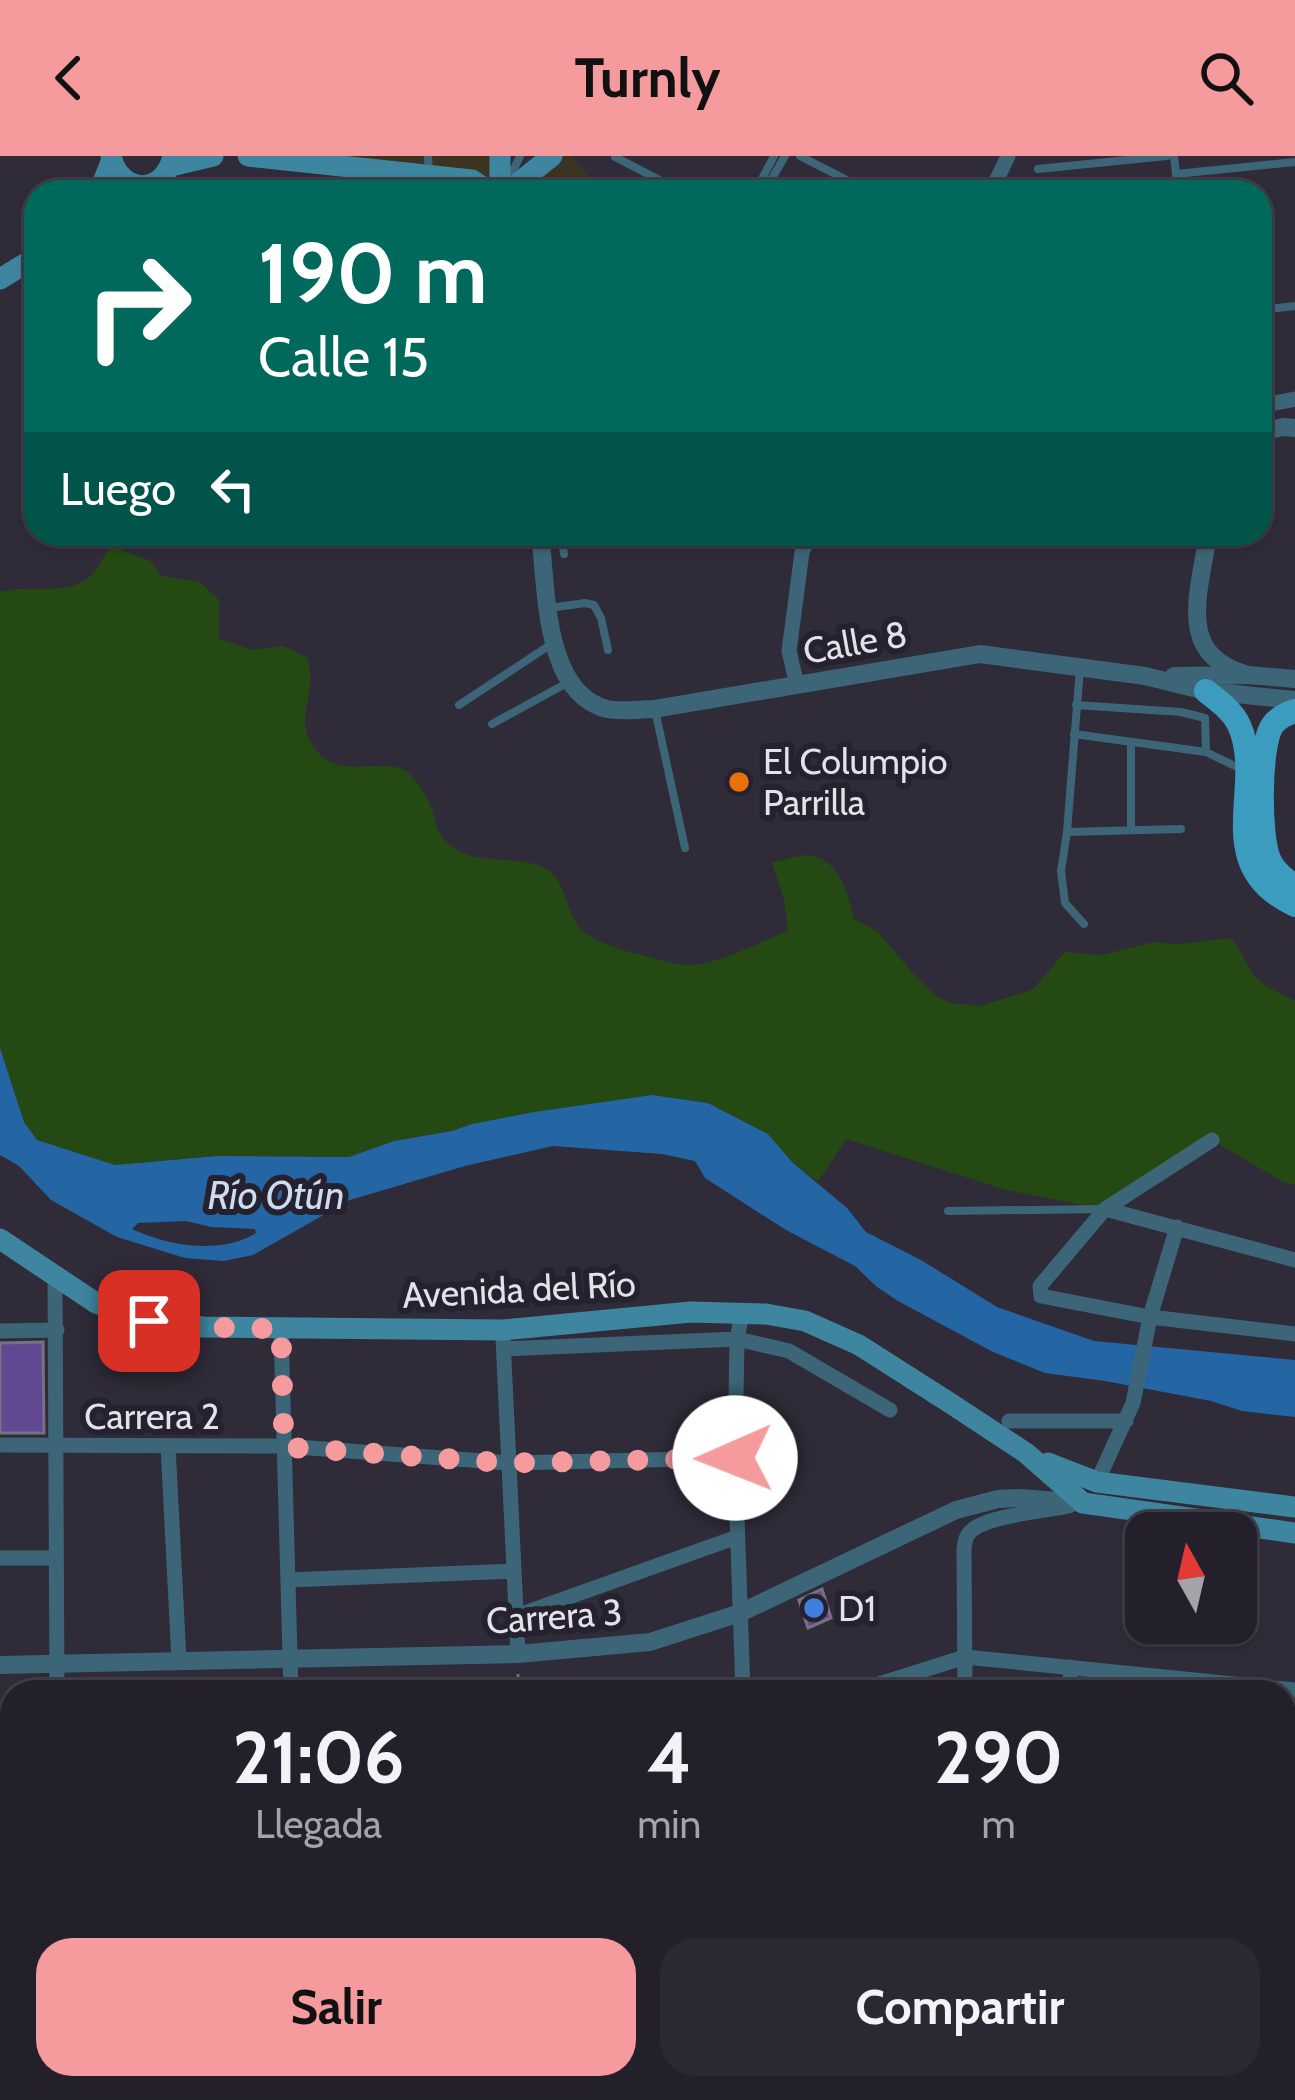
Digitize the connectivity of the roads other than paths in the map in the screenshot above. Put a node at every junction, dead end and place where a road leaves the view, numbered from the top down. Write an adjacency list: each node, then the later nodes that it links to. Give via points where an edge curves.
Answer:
1 (213, 156): 7 (main road)
2 (254, 156): 9 (main road)
3 (552, 156): 14 (main road)
4 (800, 156): 16 (lane)
5 (1170, 156): 11 (lane); 12 (lane)
6 (615, 157): 15 (lane)
7 (172, 161)
8 (1295, 162): 12 (lane)
9 (383, 163): 10 (main road)
10 (428, 166): 13 (main road)
11 (1038, 169)
12 (1176, 174): 17 (lane)
13 (472, 180)
14 (519, 180)
15 (660, 180)
16 (847, 180)
17 (1177, 180)
18 (541, 546): 23 (street)
19 (563, 546): 22 (lane)
20 (805, 546): 30 (street, via 789,651)
21 (1206, 546): 27 (street, via 1197,631 1214,660)
22 (564, 554)
23 (549, 608): 24 (street); 25 (lane, via 594,605)
24 (554, 642): 31 (street); 34 (lane)
25 (608, 650)
26 (1081, 667): 28 (street, Calle 8); 30 (street, Calle 8, via 980,654); 35 (lane)
27 (1249, 675): 28 (street, Calle 8); 29 (street, Calle 8)
28 (1145, 676): 32 (street, Calle 8)
29 (1295, 679)
30 (797, 685): 36 (street, Calle 8)
31 (574, 688): 36 (street, Calle 8, via 612,710); 38 (lane)
32 (1206, 691): 33 (street, Calle 8); 42 (main road, via 1238,721)
33 (1295, 700)
34 (459, 705)
35 (1076, 705): 39 (lane); 41 (lane, via 1205,718)
36 (654, 709): 46 (lane)
37 (1295, 711): 47 (main road, via 1267,738 1261,822 1272,866)
38 (492, 724)
39 (1074, 734): 40 (lane); 45 (lane)
40 (1131, 742): 41 (lane); 43 (lane)
41 (1206, 752): 42 (lane)
42 (1246, 772): 48 (main road, via 1249,854 1263,881)
43 (1131, 828): 44 (lane); 45 (lane)
44 (1180, 829)
45 (1067, 832): 49 (lane, via 1065,903)
46 (686, 848)
47 (1295, 886)
48 (1295, 905)
49 (1084, 924)
50 (1212, 1140): 51 (street)
51 (1105, 1209): 52 (lane); 53 (street); 58 (street, via 1040,1286 1041,1296)
52 (948, 1211)
53 (1177, 1227): 55 (street); 58 (street)
54 (0, 1240): 56 (main road, Avenida del Río)
55 (1295, 1260)
56 (55, 1276): 59 (main road, Avenida del Río, via 97,1303 149,1321); 60 (street)
57 (742, 1313): 63 (main road, Avenida del Río, via 691,1312); 64 (street); 72 (main road, Avenida del Río, via 806,1321 842,1336)
58 (1150, 1317): 62 (street); 66 (street)
59 (281, 1329): 63 (main road, Avenida del Río); 71 (street)
60 (57, 1330): 61 (street); 69 (street)
61 (0, 1331)
62 (1295, 1334)
63 (503, 1339): 64 (street); 74 (street)
64 (737, 1339): 65 (street, via 789,1351); 73 (street)
65 (890, 1410)
66 (1126, 1420): 67 (street); 75 (street)
67 (1010, 1421)
68 (0, 1445): 69 (street, Carrera 2)
69 (56, 1445): 70 (street, Carrera 2); 81 (street)
70 (168, 1446): 71 (street, Carrera 2); 89 (street)
71 (284, 1447): 74 (street, Carrera 2); 83 (street)
72 (1025, 1453): 75 (main road); 76 (main road)
73 (735, 1458): 74 (street, Carrera 2); 79 (street)
74 (509, 1463): 82 (street)
75 (1097, 1482): 77 (main road)
76 (1083, 1503): 78 (main road); 84 (street, Carrera 3, via 998,1499 956,1510); 88 (street, via 972,1530 964,1550)
77 (1295, 1507)
78 (1295, 1533)
79 (737, 1537): 84 (street); 85 (street)
80 (0, 1558): 81 (street)
81 (55, 1558): 90 (street)
82 (514, 1571): 83 (street); 85 (street)
83 (288, 1580): 87 (street)
84 (740, 1612): 86 (street, Carrera 3, via 650,1642); 95 (street)
85 (516, 1616): 86 (street)
86 (518, 1654): 87 (street, Carrera 3)
87 (290, 1657): 89 (street, Carrera 3); 94 (street)
88 (964, 1657): 92 (street); 96 (street); 97 (street)
89 (179, 1660): 90 (street, Carrera 3)
90 (56, 1663): 91 (street, Carrera 3); 93 (street)
91 (0, 1665)
92 (1070, 1667): 98 (street); 99 (street)
93 (57, 1680)
94 (291, 1680)
95 (742, 1680)
96 (892, 1680)
97 (965, 1680)
98 (1070, 1680)
99 (1150, 1680)

